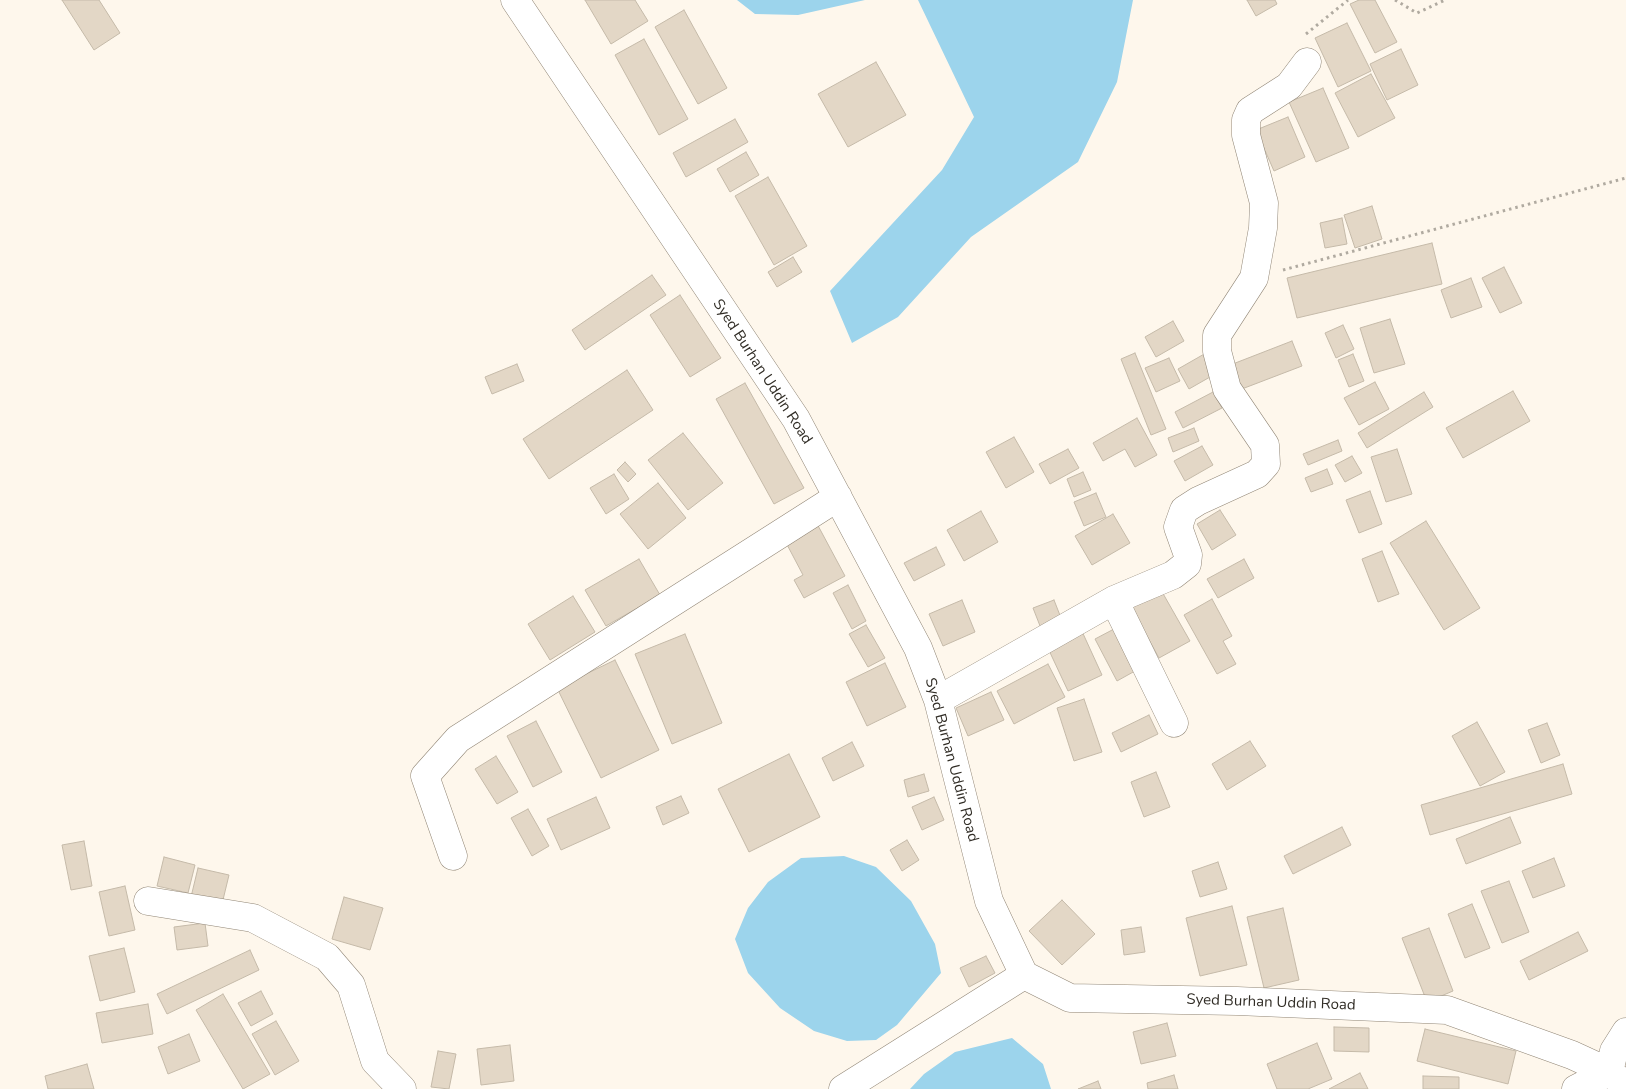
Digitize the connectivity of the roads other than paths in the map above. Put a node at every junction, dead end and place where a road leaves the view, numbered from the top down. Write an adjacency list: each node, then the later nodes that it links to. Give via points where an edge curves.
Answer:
1 (515, 0): 3 (street, Syed Burhan Uddin Road, via 796,419)
2 (1307, 62): 4 (street, via 1289,86 1250,111 1246,120 1246,135 1264,203 1263,228 1254,278 1217,335 1217,351 1228,389 1265,445 1266,464 1257,474 1184,510 1178,526 1188,554 1187,564 1173,575)
3 (838, 497): 5 (street, Syed Burhan Uddin Road, via 918,648); 7 (street, via 458,739 425,776)
4 (1114, 600): 5 (street); 6 (street)
5 (938, 700): 9 (street, Syed Burhan Uddin Road, via 989,901)
6 (1174, 723)
7 (453, 856)
8 (148, 901): 12 (street, via 253,918 327,957 351,985 376,1061)
9 (1024, 975): 11 (street, Syed Burhan Uddin Road, via 1070,998 1446,1010 1572,1055); 13 (street)
10 (1626, 1032): 11 (street, via 1614,1051)
11 (1617, 1079): 14 (street)
12 (402, 1089)
13 (843, 1089)
14 (1576, 1089)

